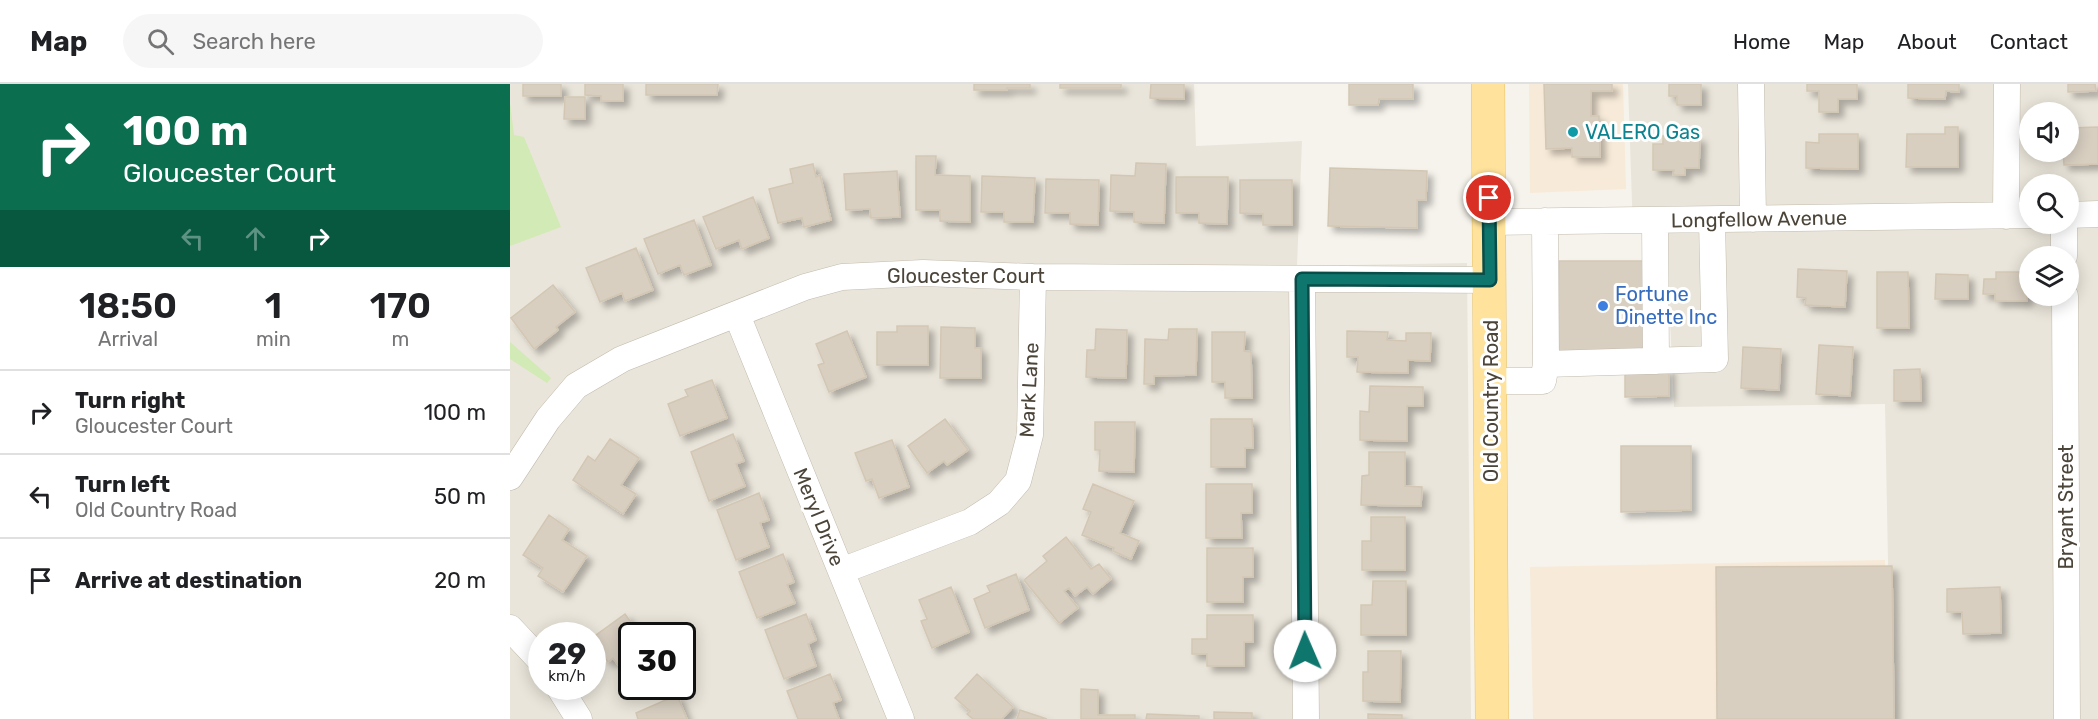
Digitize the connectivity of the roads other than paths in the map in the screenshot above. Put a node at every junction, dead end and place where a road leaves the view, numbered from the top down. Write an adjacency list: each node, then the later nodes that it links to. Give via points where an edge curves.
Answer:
1 (1488, 84): 11 (main road, Old Country Road)
2 (1751, 84): 7 (street)
3 (2007, 84): 5 (street)
4 (2098, 214): 6 (street)
5 (2018, 215): 7 (street, Longfellow Avenue)
6 (2079, 215)
7 (1753, 219): 9 (street, Longfellow Avenue)
8 (1655, 220): 9 (street, Longfellow Avenue); 10 (street, Longfellow Avenue); 17 (street)
9 (1712, 220): 17 (street, via 1715,359)
10 (1545, 221): 11 (street, Longfellow Avenue); 18 (street)
11 (1489, 222): 14 (main road, Old Country Road)
12 (1033, 276): 13 (street, Gloucester Court); 16 (street, Gloucester Court, via 923,273 842,277 805,287); 21 (street, Mark Lane, via 1030,435 1018,481 999,503 970,522)
13 (1302, 279): 14 (street, Gloucester Court); 27 (street)
14 (1490, 280): 19 (main road, Old Country Road)
15 (2065, 306): 29 (street, Bryant Street)
16 (737, 315): 20 (street, Gloucester Court, via 622,359 576,386 548,419); 21 (street, Meryl Drive)
17 (1656, 361): 18 (street)
18 (1546, 364): 19 (street, via 1543,381)
19 (1491, 381): 28 (main road, Old Country Road)
20 (510, 477)
21 (841, 571): 26 (street, Meryl Drive)
22 (510, 628): 23 (street)
23 (528, 647)
24 (568, 700): 25 (street)
25 (579, 719)
26 (902, 719)
27 (1306, 719)
28 (1492, 719)
29 (2067, 719)

